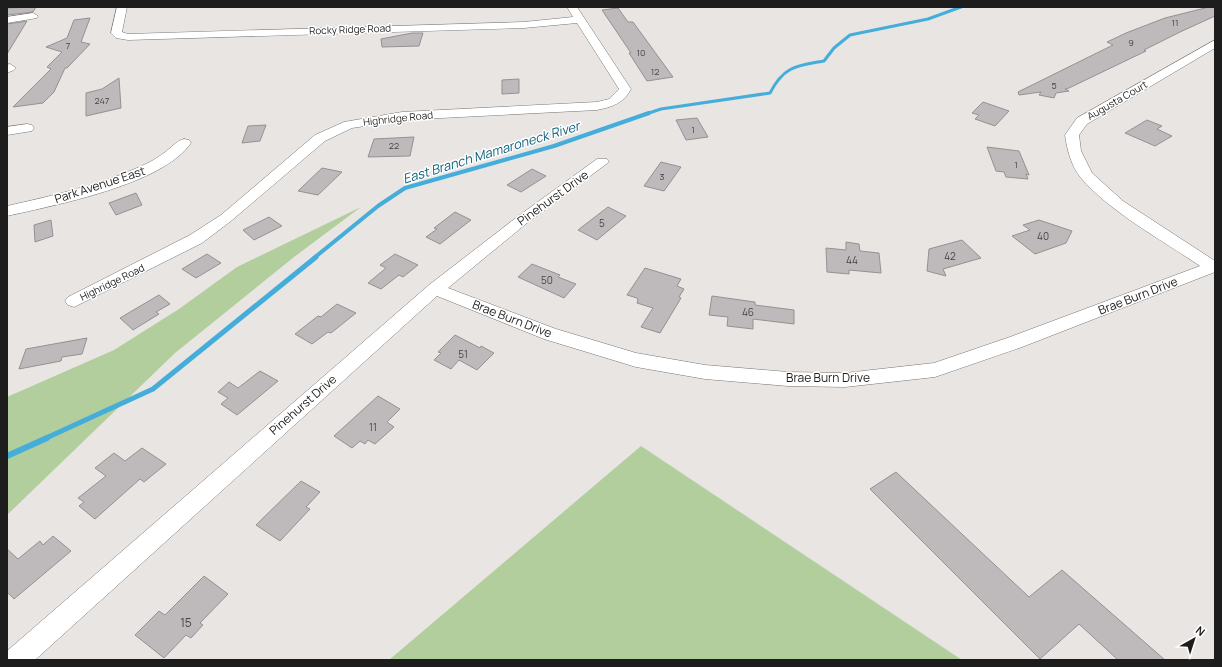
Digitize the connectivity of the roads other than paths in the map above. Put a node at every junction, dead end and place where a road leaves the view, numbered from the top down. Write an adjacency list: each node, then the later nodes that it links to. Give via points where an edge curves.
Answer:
1 (122, 7): 2 (street, Rocky Ridge Road, via 116,33 120,36 524,25 555,23)
2 (576, 13): 13 (street, Highridge Road, via 624,89 622,96 610,103 597,106 402,116 349,125 320,138 226,218 196,239)
3 (33, 16): 4 (street)
4 (7, 20)
5 (1215, 43): 11 (street, Augusta Court, via 1082,121 1072,135 1074,151 1092,180 1118,204)
6 (27, 128): 7 (street)
7 (7, 131)
8 (184, 143): 10 (street, Park Avenue East, via 163,162 136,174 64,197)
9 (602, 162): 12 (street, Pinehurst Drive, via 516,224)
10 (7, 211)
11 (1214, 267): 12 (street, Brae Burn Drive, via 935,370 845,380 705,372 636,360 550,334)
12 (435, 289): 14 (street, Pinehurst Drive)
13 (74, 301)
14 (16, 660)

